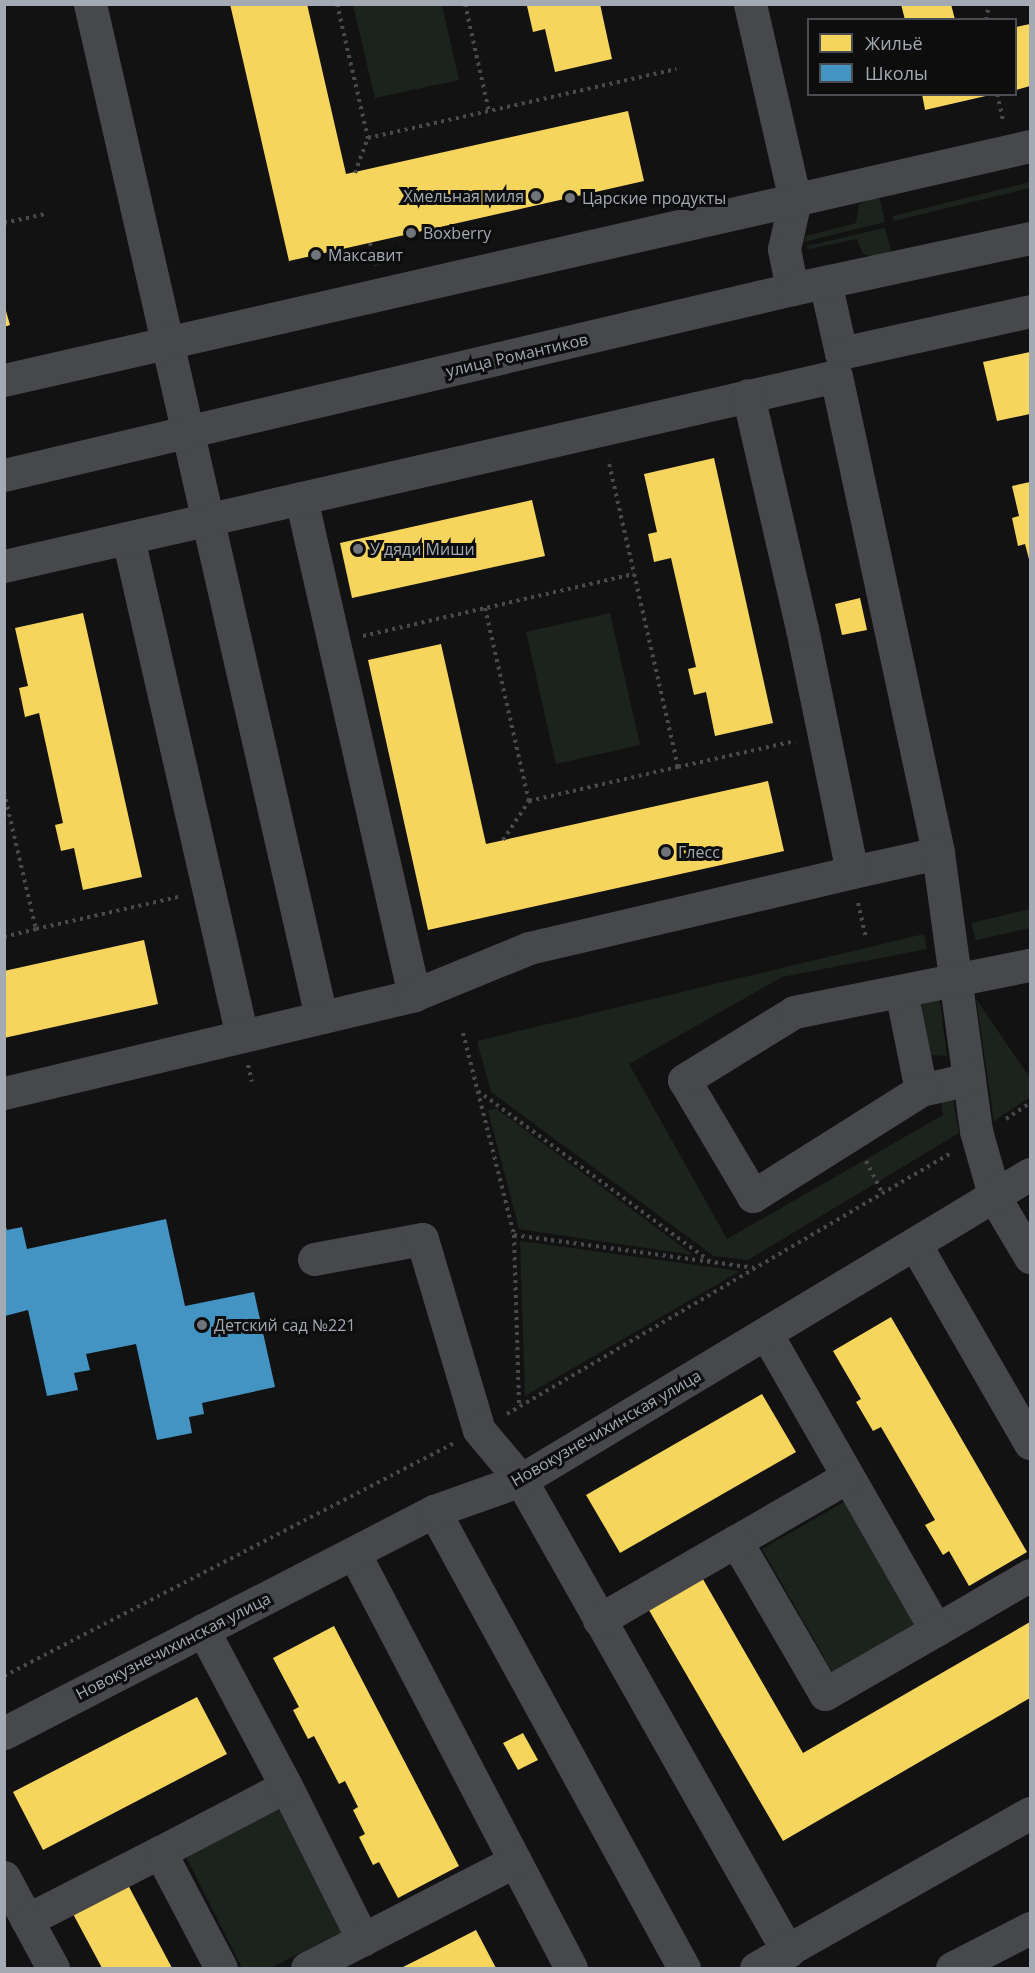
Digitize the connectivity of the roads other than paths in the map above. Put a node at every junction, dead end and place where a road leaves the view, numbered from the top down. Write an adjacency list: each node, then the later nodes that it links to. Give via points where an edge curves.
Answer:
1 (90, 4): 9 (street)
2 (750, 4): 4 (street)
3 (1030, 146): 4 (street)
4 (795, 200): 7 (street, via 784,249); 9 (street)
5 (1030, 238): 6 (street, улица Романтиков)
6 (825, 282): 7 (street, улица Романтиков); 8 (street, via 841,353)
7 (792, 289): 12 (street, улица Романтиков)
8 (1030, 310)
9 (167, 343): 10 (street); 12 (street)
10 (4, 380)
11 (748, 395): 14 (street); 18 (street, via 836,376); 19 (street)
12 (188, 433): 13 (street, улица Романтиков); 15 (street)
13 (4, 475)
14 (301, 498): 15 (street); 23 (street)
15 (207, 519): 16 (street); 24 (street)
16 (128, 538): 17 (street); 25 (street)
17 (4, 566)
18 (938, 853): 19 (street); 21 (street)
19 (852, 872): 23 (street, via 529,948)
20 (1030, 964): 21 (street)
21 (956, 980): 22 (street); 26 (street)
22 (901, 991): 27 (street); 27 (street, via 794,1012 684,1080 753,1196)
23 (414, 995): 24 (street)
24 (321, 1017): 25 (street)
25 (242, 1036): 28 (street)
26 (969, 1079): 27 (street); 30 (street, via 976,1131)
27 (921, 1090)
28 (4, 1093)
29 (1030, 1174): 30 (street, Новокузнечихинская улица)
30 (995, 1198): 31 (street, Новокузнечихинская улица); 32 (street)
31 (915, 1244): 34 (street, Новокузнечихинская улица); 35 (street)
32 (1030, 1257)
33 (314, 1259): 37 (street, via 422,1239 479,1430)
34 (767, 1335): 36 (street); 37 (street, Новокузнечихинская улица)
35 (1030, 1443)
36 (847, 1477): 39 (street); 44 (street)
37 (521, 1480): 38 (street, Новокузнечихинская улица); 42 (street)
38 (434, 1511): 40 (street, Новокузнечихинская улица); 59 (street)
39 (736, 1541): 42 (street); 44 (street, via 825,1694)
40 (354, 1553): 43 (street, Новокузнечихинская улица); 49 (street)
41 (1030, 1575): 44 (street)
42 (599, 1620): 54 (street)
43 (203, 1630): 45 (street, Новокузнечихинская улица); 46 (street)
44 (936, 1630)
45 (4, 1733)
46 (286, 1786): 48 (street); 53 (street)
47 (1030, 1813): 54 (street)
48 (160, 1852): 51 (street); 56 (street)
49 (515, 1861): 53 (street); 58 (street)
50 (4, 1877): 51 (street)
51 (27, 1920): 55 (street)
52 (1030, 1928): 61 (street)
53 (363, 1940): 57 (street)
54 (788, 1952): 60 (street)
55 (53, 1968)
56 (221, 1968)
57 (307, 1968)
58 (571, 1968)
59 (684, 1968)
60 (756, 1968)
61 (952, 1968)

